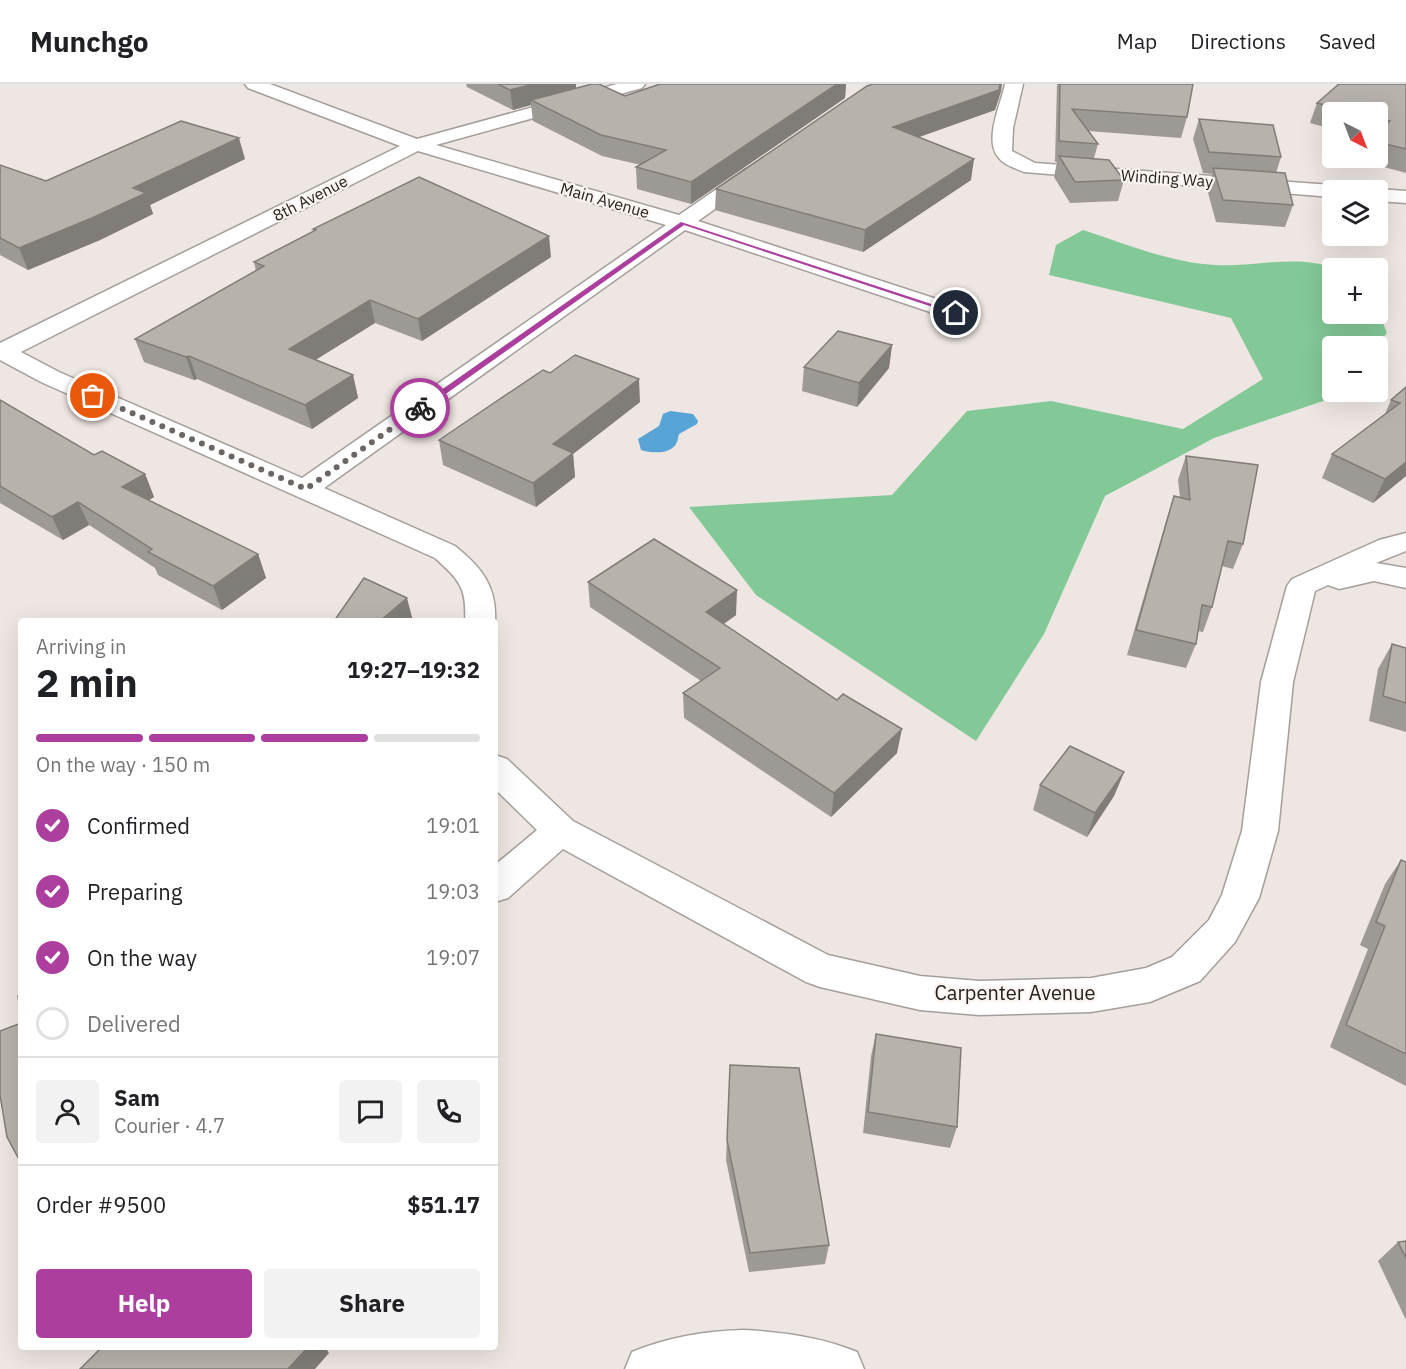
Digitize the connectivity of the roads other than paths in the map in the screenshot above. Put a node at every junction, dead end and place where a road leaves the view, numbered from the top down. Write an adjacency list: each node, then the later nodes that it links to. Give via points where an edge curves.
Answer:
1 (254, 84): 5 (street, Main Avenue)
2 (636, 84): 4 (street, 8th Avenue)
3 (1014, 84): 7 (street, Winding Way, via 1001,141 1003,151 1008,158 1031,168)
4 (602, 88): 5 (street, 8th Avenue)
5 (417, 145): 10 (street, Main Avenue); 12 (street, 8th Avenue)
6 (767, 162): 10 (street)
7 (1322, 190)
8 (1388, 196): 9 (street)
9 (1406, 197)
10 (683, 223): 11 (street, Main Avenue); 13 (street)
11 (956, 313)
12 (1, 351): 13 (street, via 50,377)
13 (306, 489): 17 (street, via 445,552 477,583)
14 (1406, 542): 16 (street)
15 (1406, 578): 16 (street, via 1374,572)
16 (1302, 586): 19 (street, Carpenter Avenue, via 1277,682 1260,831 1240,898 1222,932 1186,969 1150,984 1091,995 979,998 920,993 820,970)
17 (480, 618)
18 (498, 771): 19 (street, Carpenter Avenue)
19 (560, 831): 20 (street)
20 (498, 884)
21 (649, 1369): 22 (street, via 673,1361 741,1353 804,1359)
22 (840, 1369)

